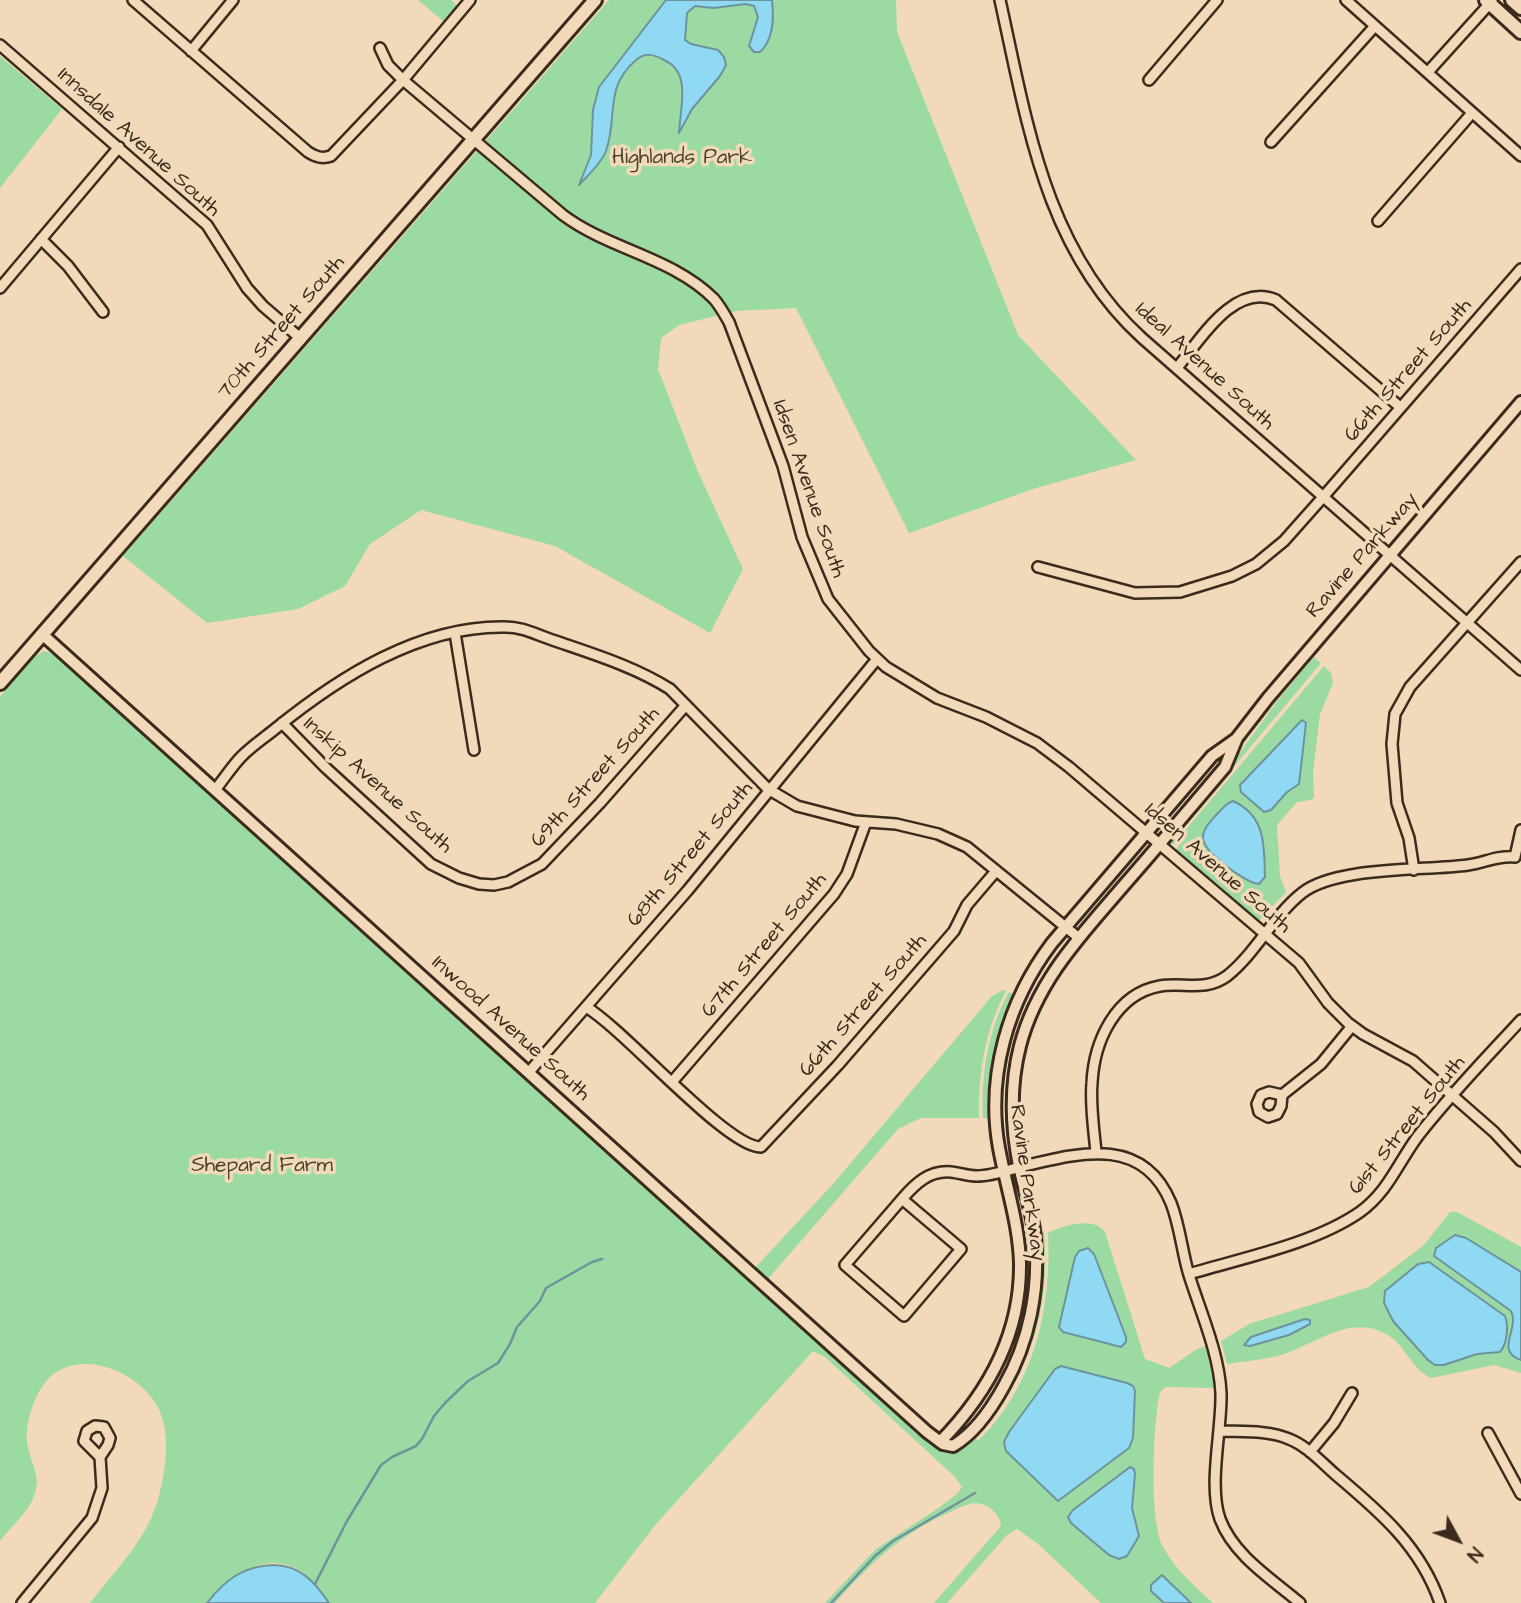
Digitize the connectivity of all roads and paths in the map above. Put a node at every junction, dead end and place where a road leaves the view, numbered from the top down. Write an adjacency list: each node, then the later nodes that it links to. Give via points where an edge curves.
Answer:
1 (133, 0): 15 (street)
2 (233, 0): 15 (street)
3 (470, 0): 17 (street)
4 (595, 0): 20 (main road, 70th Street South)
5 (1000, 0): 30 (street, Ideal Avenue South, via 1050,200 1077,259 1111,307)
6 (1217, 0): 18 (street)
7 (1346, 0): 11 (street)
8 (1512, 0): 10 (main road)
9 (1489, 1): 12 (main road); 16 (street)
10 (1521, 8)
11 (1375, 26): 16 (street); 21 (street)
12 (1521, 32)
13 (0, 45): 22 (street, Innsdale Avenue South)
14 (380, 48): 17 (street, Idsen Avenue South)
15 (191, 51): 17 (street, via 316,157 331,156)
16 (1428, 72): 19 (street)
17 (403, 80): 20 (street, Idsen Avenue South)
18 (1149, 80)
19 (1472, 113): 23 (street); 24 (street)
20 (473, 139): 29 (main road, 70th Street South); 40 (street, Idsen Avenue South, via 587,233 680,273 716,301 729,322 783,466 813,567 828,599)
21 (1270, 142)
22 (119, 147): 25 (street); 29 (street, Innsdale Avenue South, via 207,225 247,288)
23 (1521, 156)
24 (1378, 221)
25 (41, 239): 27 (street); 28 (street)
26 (1521, 269): 32 (street, 66th Street South)
27 (0, 288)
28 (103, 312)
29 (299, 337): 39 (main road, 70th Street South)
30 (1177, 368): 32 (street, via 1239,300 1265,295); 33 (street, Ideal Avenue South)
31 (1521, 402): 34 (street, Ravine Parkway)
32 (1400, 407): 33 (street, 66th Street South)
33 (1324, 496): 34 (street, Ideal Avenue South); 36 (street, 66th Street South, via 1284,541 1256,564 1180,592 1135,593)
34 (1390, 554): 37 (street, Ideal Avenue South); 45 (street, Ravine Parkway)
35 (1521, 562): 37 (street)
36 (1038, 567)
37 (1468, 622): 41 (street, Ideal Avenue South); 55 (street, via 1407,691 1393,723 1397,800)
38 (455, 633): 43 (street, via 506,627 527,630 653,678); 44 (street, via 387,655); 46 (street)
39 (42, 634): 42 (main road, 70th Street South); 48 (street, Inwood Avenue South)
40 (877, 659): 47 (street, 68th Street South); 51 (street, Idsen Avenue South, via 937,698 1037,743)
41 (1521, 670)
42 (0, 682)
43 (686, 705): 47 (street); 56 (street, 69th Street South, via 542,864 508,882)
44 (282, 723): 48 (street, via 242,756); 56 (street, Inskip Avenue South, via 431,864 459,878)
45 (1237, 738): 51 (street, Ravine Parkway, via 1212,756); 52 (street, Ravine Parkway, via 1225,767)
46 (474, 750)
47 (768, 789): 49 (street, via 797,806); 60 (street, 68th Street South)
48 (215, 790): 63 (street, Inwood Avenue South)
49 (866, 822): 54 (street, via 938,834 967,847); 64 (street, 67th Street South, via 847,874 834,894)
50 (1521, 830): 53 (street)
51 (1147, 832): 52 (street, Idsen Avenue South); 57 (street, Ravine Parkway)
52 (1160, 843): 58 (street, Idsen Avenue South); 59 (street, Ravine Parkway)
53 (1518, 858): 55 (street)
54 (996, 870): 57 (street); 64 (street, 66th Street South, via 967,905 954,931 761,1147 721,1125)
55 (1414, 870): 58 (street, via 1317,883 1296,898)
56 (489, 885)
57 (1066, 927): 59 (street); 70 (street, Ravine Parkway, via 1027,980 1005,1037 995,1097)
58 (1265, 933): 62 (street, Idsen Avenue South, via 1303,967); 67 (street, via 1221,979 1201,986 1153,988 1116,1013 1102,1038 1093,1071)
59 (1079, 938): 69 (street, Ravine Parkway, via 1045,985 1020,1046 1012,1105)
60 (586, 1007): 63 (street, 68th Street South); 64 (street)
61 (1521, 1020): 66 (street, 61st Street South)
62 (1352, 1027): 65 (street, via 1319,1066); 66 (street, Idsen Avenue South, via 1405,1055)
63 (529, 1072): 76 (street, Inwood Avenue South)
64 (672, 1082)
65 (1282, 1095)
66 (1453, 1096): 68 (street, Idsen Avenue South); 72 (street, 61st Street South, via 1413,1142 1387,1186 1353,1216 1310,1237)
67 (1096, 1152): 69 (street); 72 (street, via 1133,1162 1161,1186 1174,1211)
68 (1521, 1161)
69 (1020, 1167): 70 (street); 76 (street, Ravine Parkway, via 1035,1240 1029,1324 1001,1393 977,1425 956,1445)
70 (1004, 1171): 71 (street, via 979,1176 937,1173 920,1180); 76 (street, Ravine Parkway, via 1020,1255 1015,1317 985,1386)
71 (902, 1199): 71 (street, via 961,1249 904,1315 845,1265)
72 (1189, 1274): 74 (street, via 1219,1374)
73 (1352, 1393): 77 (street)
74 (1219, 1431): 77 (street, via 1279,1435); 81 (street, via 1216,1497 1225,1531 1237,1548)
75 (1488, 1433): 79 (street)
76 (940, 1442)
77 (1310, 1452): 82 (street, via 1399,1531 1424,1567)
78 (100, 1457): 80 (street, via 102,1488 94,1515)
79 (1521, 1494)
80 (22, 1603)
81 (1300, 1603)
82 (1440, 1603)

